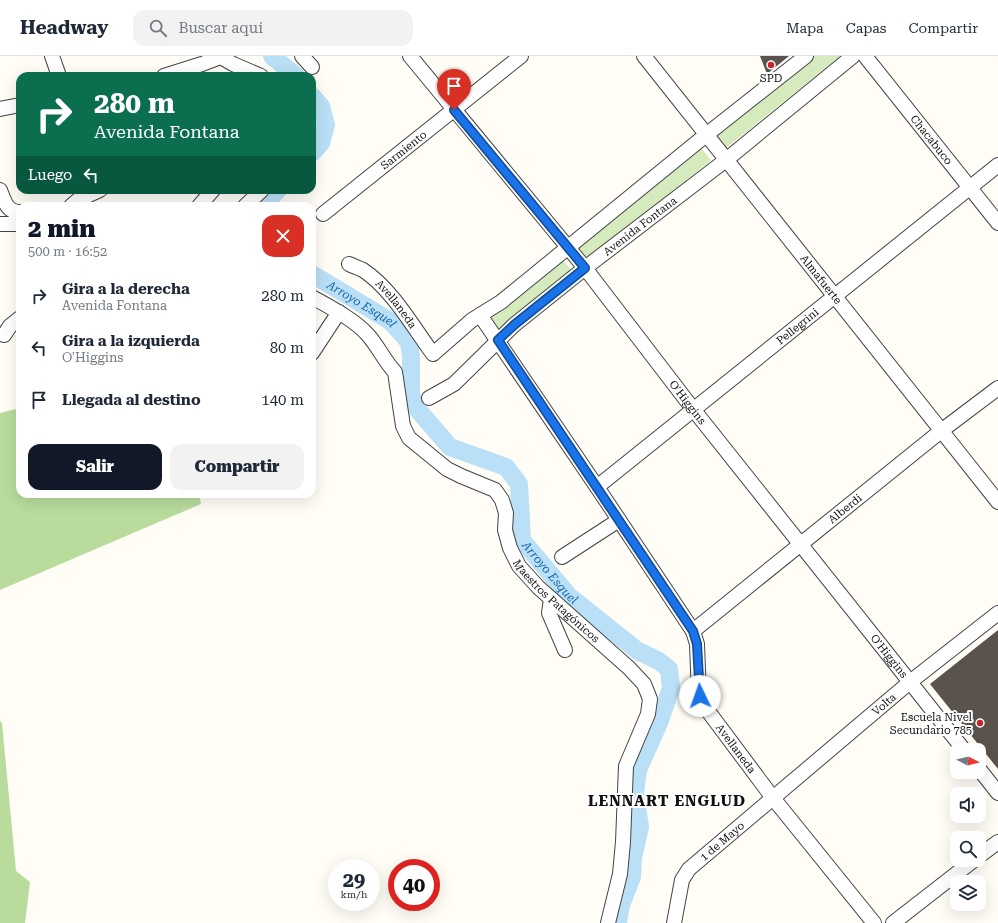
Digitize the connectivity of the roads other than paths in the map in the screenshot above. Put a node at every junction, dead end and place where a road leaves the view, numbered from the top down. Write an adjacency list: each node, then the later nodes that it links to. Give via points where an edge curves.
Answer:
1 (52, 56): 11 (street)
2 (220, 56): 12 (street); 13 (street)
3 (302, 56): 10 (street)
4 (410, 56): 16 (street, O'Higgins)
5 (521, 56): 16 (street, Sarmiento)
6 (644, 56): 17 (street, Almafuerte)
7 (806, 56): 17 (street)
8 (853, 56): 18 (street, Avenida Fontana)
9 (866, 56): 20 (street, Chacabuco)
10 (312, 67)
11 (58, 72)
12 (181, 72)
13 (253, 72)
14 (16, 106): 15 (street)
15 (0, 109)
16 (454, 110): 29 (street, Sarmiento); 33 (street, O'Higgins)
17 (706, 135): 18 (street, Almafuerte); 33 (street)
18 (726, 160): 35 (street, Avenida Fontana); 36 (street, Almafuerte)
19 (998, 166): 20 (street, Pellegrini)
20 (970, 188): 30 (street, Chacabuco); 36 (street, Pellegrini)
21 (0, 190): 28 (street, via 8,208)
22 (92, 194): 25 (street)
23 (210, 194): 26 (street)
24 (258, 194): 27 (street)
25 (76, 202)
26 (203, 202)
27 (249, 202)
28 (16, 212)
29 (323, 214)
30 (998, 223)
31 (0, 224): 32 (street)
32 (16, 224)
33 (568, 248): 35 (street, O'Higgins); 39 (street, via 501,302)
34 (349, 264): 39 (street, Avellaneda, via 363,270 383,287 433,354)
35 (585, 268): 42 (street, Avenida Fontana); 46 (street, O'Higgins)
36 (834, 296): 46 (street, Pellegrini); 47 (street, Almafuerte)
37 (316, 299): 38 (street, Maestros Patagónicos)
38 (339, 312): 43 (street); 53 (street, Maestros Patagónicos, via 367,333 390,368 396,372 403,426 409,438 447,469 495,490 502,500 506,513 505,530 519,566)
39 (480, 315): 42 (street, Avellaneda)
40 (16, 321): 41 (street)
41 (4, 335)
42 (498, 340): 45 (street, Avenida Fontana, via 454,384); 48 (street, Avellaneda)
43 (316, 347)
44 (998, 388): 47 (street, Alberdi)
45 (429, 398)
46 (693, 409): 48 (street, Pellegrini); 51 (street, O'Higgins)
47 (941, 431): 49 (street, Almafuerte); 51 (street, Alberdi)
48 (597, 487): 50 (street, Avellaneda)
49 (998, 502)
50 (619, 520): 52 (street); 55 (street, Avellaneda)
51 (801, 545): 55 (street, Alberdi); 57 (street, O'Higgins)
52 (562, 557)
53 (551, 598): 56 (street, via 549,613); 65 (street, Maestros Patagónicos, via 629,668 644,684 650,699 648,714 626,766 620,874)
54 (998, 614): 57 (street, Volta)
55 (693, 631): 61 (street, Avellaneda, via 697,644 702,702)
56 (564, 650)
57 (910, 682): 58 (street, O'Higgins); 61 (street, Volta)
58 (958, 743)
59 (986, 778): 60 (street)
60 (998, 793)
61 (773, 798): 66 (street, 1 de Mayo, via 689,869 682,880); 67 (street, Avellaneda)
62 (998, 842): 63 (street)
63 (986, 851)
64 (965, 867): 68 (street)
65 (608, 923)
66 (674, 923)
67 (874, 923)
68 (894, 923)

